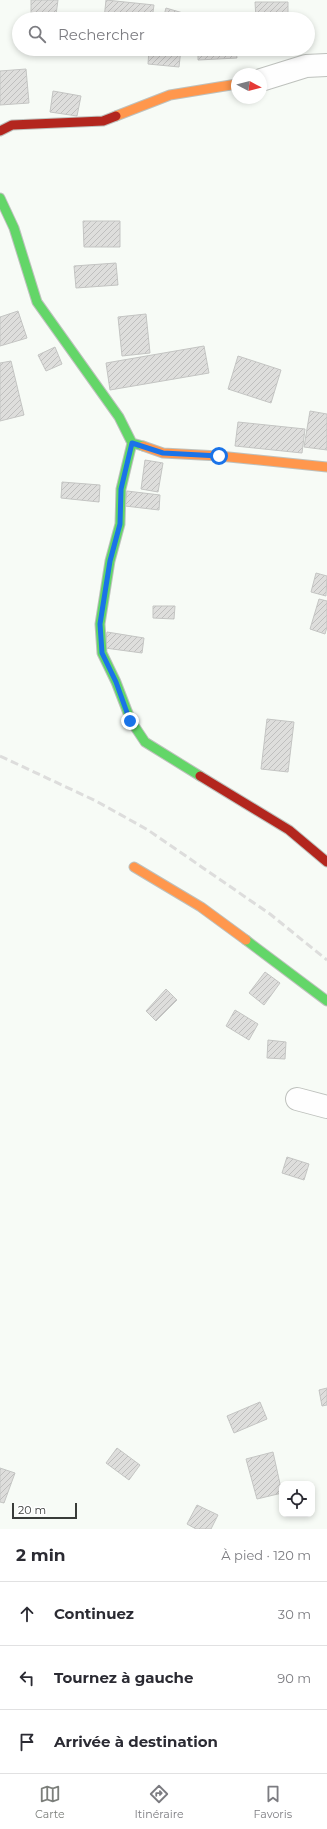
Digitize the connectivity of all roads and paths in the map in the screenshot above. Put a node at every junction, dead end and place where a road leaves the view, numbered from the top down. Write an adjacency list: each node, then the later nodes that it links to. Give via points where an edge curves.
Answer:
1 (327, 65): 2 (street, via 306,66)
2 (267, 78)
3 (231, 85): 4 (street, via 170,95 103,121 12,125)
4 (0, 131)
5 (0, 198): 6 (street, via 14,228 37,302 119,417)
6 (132, 443): 7 (street, via 163,453); 8 (street, via 121,489 120,524 110,561 100,624 102,653 130,721 146,742 289,830)
7 (327, 467)
8 (327, 862)
9 (134, 867): 10 (street, via 201,907)
10 (327, 1002)
11 (297, 1099): 12 (street)
12 (327, 1107)

